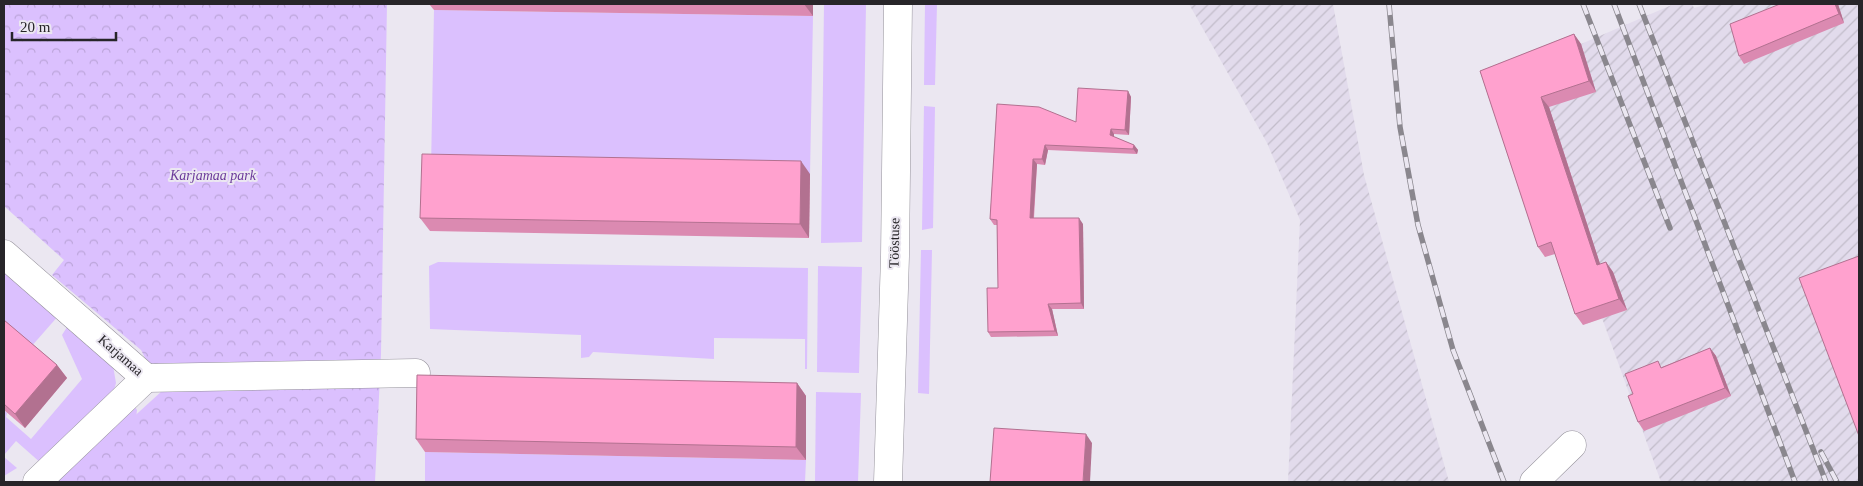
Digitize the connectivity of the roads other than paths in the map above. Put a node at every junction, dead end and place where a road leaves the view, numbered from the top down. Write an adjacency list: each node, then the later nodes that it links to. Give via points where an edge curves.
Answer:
1 (898, 4): 7 (street, Tööstuse)
2 (4, 254): 4 (street, Karjamaa)
3 (416, 373): 4 (street)
4 (146, 378): 6 (street, Karjamaa)
5 (1572, 445): 8 (street)
6 (37, 482)
7 (888, 482)
8 (1534, 482)

